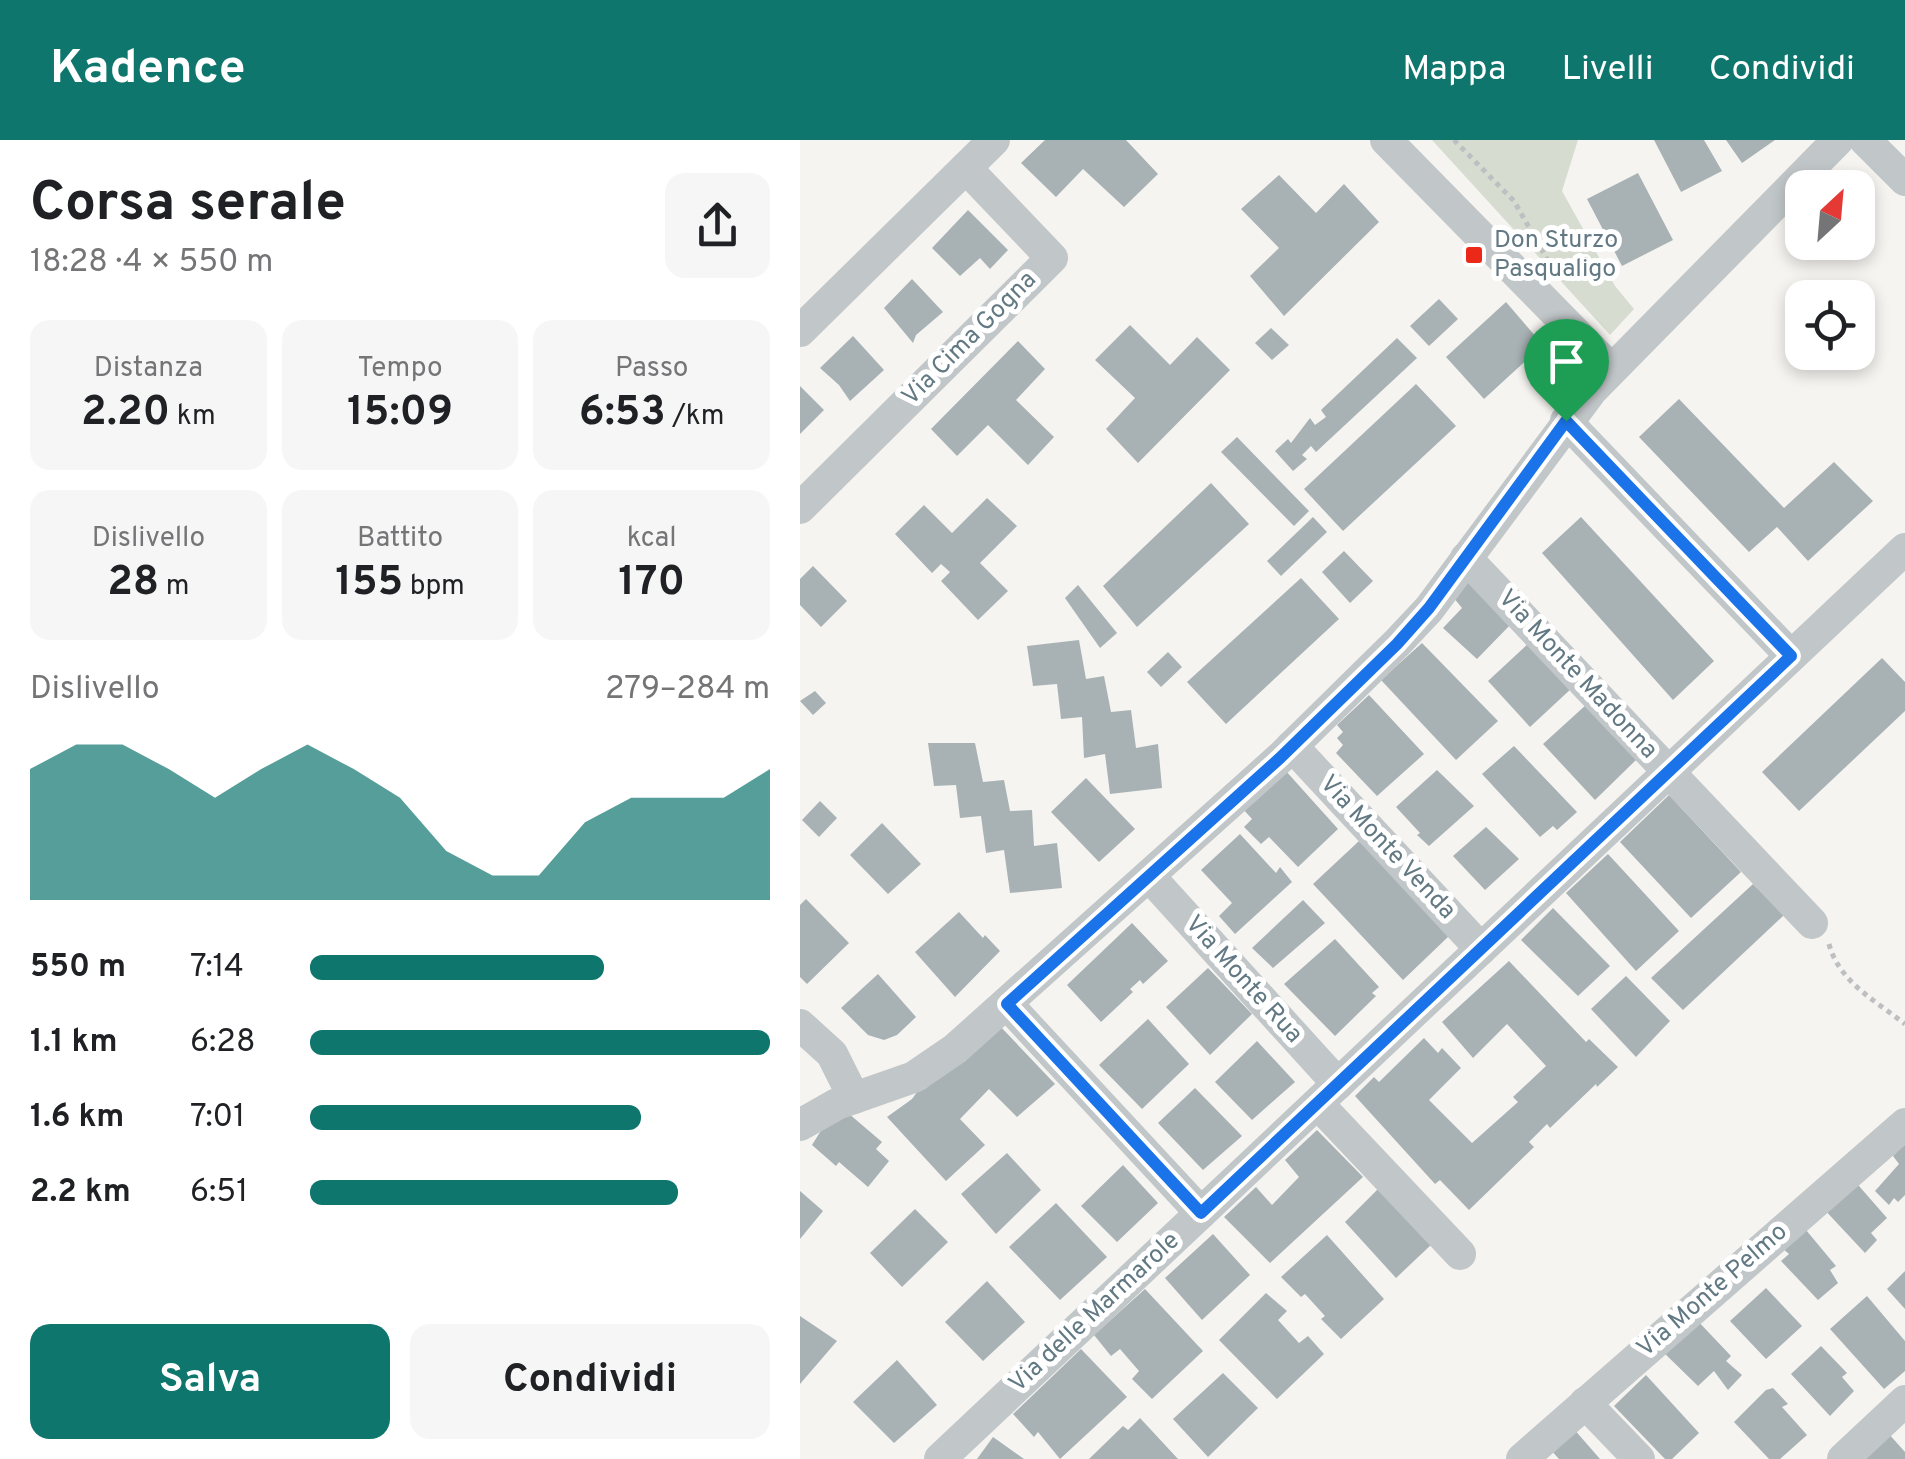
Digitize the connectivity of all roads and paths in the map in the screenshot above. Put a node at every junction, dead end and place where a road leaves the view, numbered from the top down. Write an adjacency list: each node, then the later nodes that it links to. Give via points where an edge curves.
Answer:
1 (994, 140): 6 (street)
2 (1386, 140): 10 (street)
3 (1454, 140): 8 (path, via 1514,200)
4 (1838, 140): 10 (street)
5 (1866, 140): 7 (street)
6 (966, 168): 9 (street); 12 (street, Via Cima Gogna, via 1052,258)
7 (1905, 180)
8 (1554, 272)
9 (800, 332)
10 (1610, 369): 11 (street)
11 (1566, 421): 14 (street); 15 (street)
12 (800, 508)
13 (1905, 549): 15 (street, Via delle Marmarole)
14 (1466, 558): 16 (street, via 1397,644); 17 (street, Via Monte Madonna)
15 (1791, 656): 17 (street, Via delle Marmarole)
16 (1292, 746): 18 (street); 20 (street, Via Monte Venda)
17 (1668, 772): 19 (street, Via Monte Madonna); 20 (street, Via delle Marmarole)
18 (1149, 876): 21 (street); 24 (street, Via Monte Rua)
19 (1812, 923): 22 (path, via 1829,944 1834,964)
20 (1481, 949): 24 (street, Via delle Marmarole)
21 (1007, 1004): 25 (street, via 933,1066); 28 (street)
22 (1905, 1024)
23 (800, 1025): 25 (street, via 832,1054)
24 (1328, 1094): 28 (street, Via delle Marmarole); 29 (street, Via Monte Rua)
25 (854, 1098): 27 (street)
26 (1905, 1124): 31 (street, Via Monte Pelmo)
27 (800, 1125)
28 (1201, 1213): 32 (street, Via delle Marmarole)
29 (1460, 1254)
30 (1905, 1400): 35 (street)
31 (1585, 1403): 33 (street, Via Monte Pelmo); 34 (street)
32 (940, 1459)
33 (1522, 1459)
34 (1640, 1459)
35 (1843, 1459)

